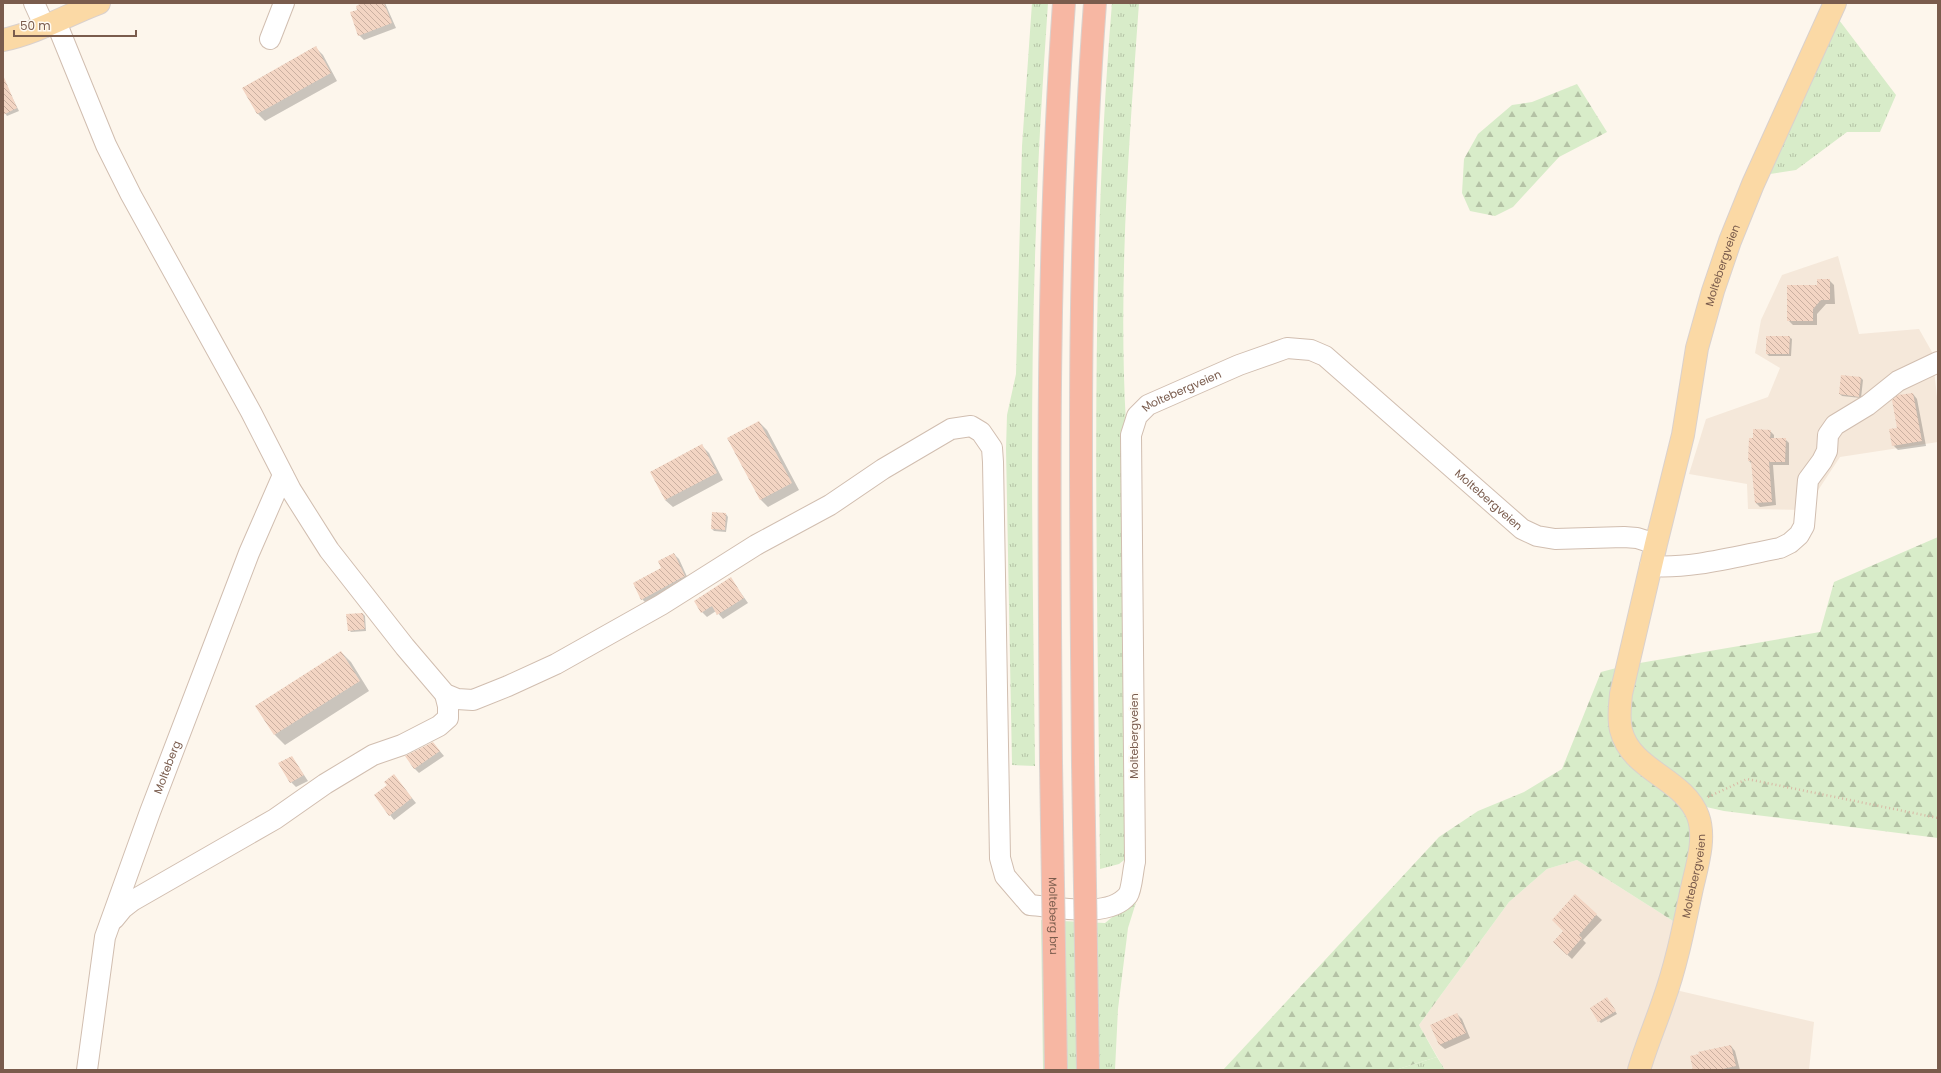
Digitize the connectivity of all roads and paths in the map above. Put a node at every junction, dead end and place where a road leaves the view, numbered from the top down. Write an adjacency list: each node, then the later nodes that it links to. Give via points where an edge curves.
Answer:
1 (34, 3): 7 (street)
2 (99, 3): 7 (main road)
3 (284, 3): 8 (street)
4 (1064, 3): 21 (highway, Molteberg bru, bridge, via 1053,188 1048,424)
5 (1095, 3): 22 (highway, bridge, via 1086,156 1080,430)
6 (1835, 3): 12 (main road, Moltebergveien, via 1753,184 1713,291 1697,348 1683,434)
7 (51, 25): 9 (main road); 11 (street, via 131,195 196,310)
8 (270, 39)
9 (3, 40)
10 (1938, 362): 13 (street, via 1898,381 1868,405 1835,425 1828,435 1827,451 1808,480 1804,526 1790,543 1780,548 1688,566)
11 (283, 475): 14 (street, via 329,550); 19 (street, Molteberg, via 246,561 150,812)
12 (1656, 544): 13 (main road, Moltebergveien); 15 (street, Moltebergveien, via 1624,537 1555,539 1537,536 1522,529 1325,356 1311,350 1287,348 1271,353 1148,405 1137,416 1131,435 1135,862 1129,894 1117,904 1100,910 1030,905 1005,876 1000,858 992,448 981,432 971,426 951,429 883,469 830,505 756,545 660,605 556,664)
13 (1650, 566): 17 (main road, Moltebergveien, via 1621,694 1621,730 1629,746 1643,763 1678,788)
14 (445, 694): 15 (street, via 458,699); 16 (street)
15 (473, 700): 16 (street)
16 (448, 718): 19 (street, via 439,726 402,746 373,755 275,819 132,901)
17 (1692, 804): 18 (path, via 1747,779); 23 (main road, Moltebergveien, via 1699,817 1701,838 1698,862 1684,928 1664,998)
18 (1938, 818)
19 (111, 923): 20 (street, Molteberg, via 105,937)
20 (87, 1070)
21 (1056, 1070)
22 (1088, 1070)
23 (1638, 1070)

